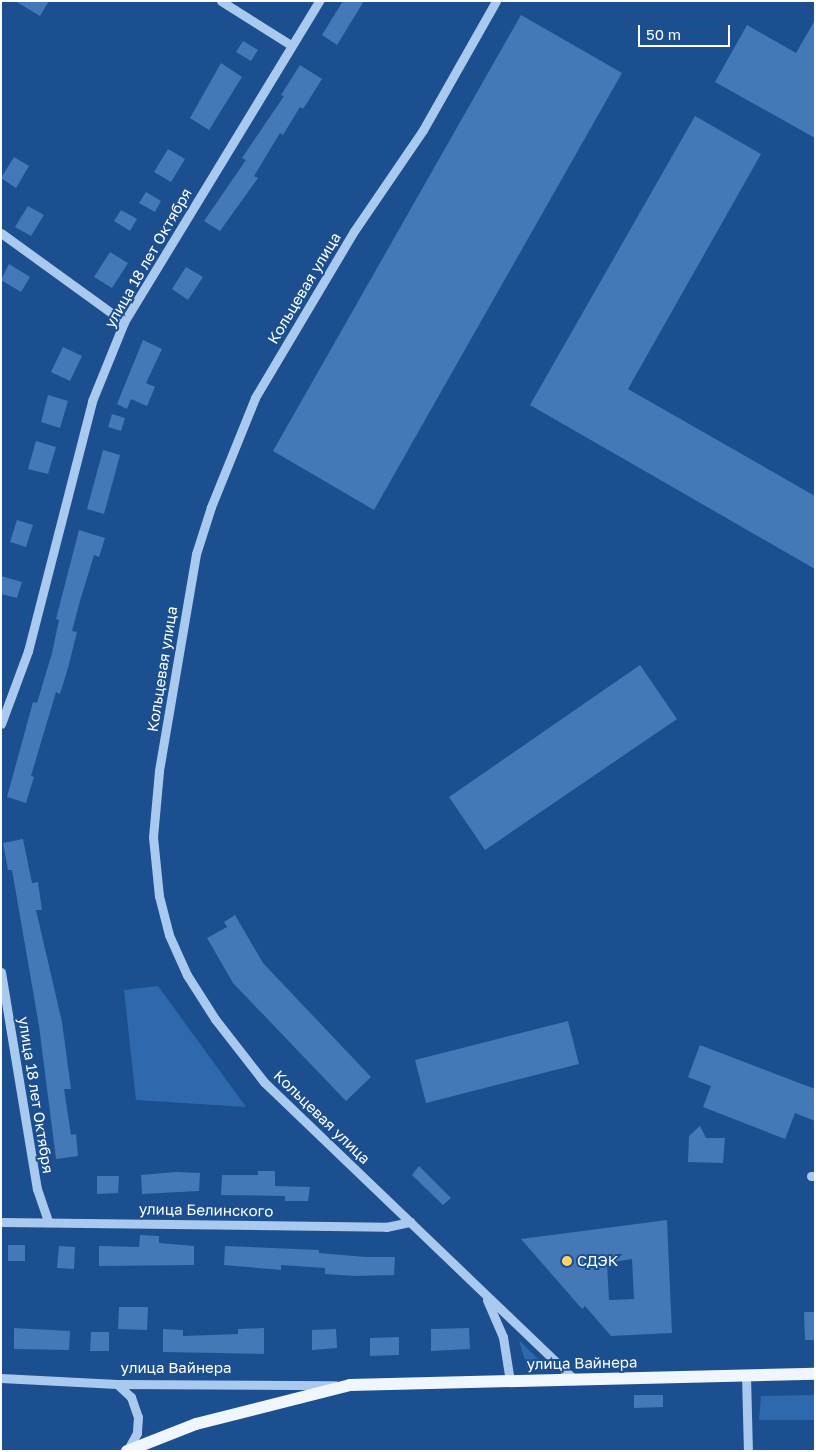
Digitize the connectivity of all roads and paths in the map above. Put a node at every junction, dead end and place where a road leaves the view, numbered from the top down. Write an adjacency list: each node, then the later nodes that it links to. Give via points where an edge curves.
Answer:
1 (221, 1): 4 (street)
2 (319, 1): 4 (street, улица 18 лет Октября)
3 (496, 1): 11 (street, Кольцевая улица, via 423,130 354,231 255,398 211,506 196,554 153,816 154,858 163,916 196,991 264,1082)
4 (291, 45): 6 (street, улица 18 лет Октября)
5 (1, 233): 6 (street)
6 (124, 322): 7 (street, улица 18 лет Октября, via 92,401 28,651)
7 (1, 724)
8 (1, 972): 9 (street, улица 18 лет Октября, via 37,1189)
9 (48, 1221): 10 (street, улица Белинского); 11 (street, улица Белинского, via 386,1227)
10 (1, 1222)
11 (410, 1222): 12 (street, Кольцевая улица)
12 (485, 1295): 16 (street, Кольцевая улица); 17 (street, Кольцевая улица, via 503,1337)
13 (815, 1374): 14 (main road, улица Вайнера)
14 (746, 1376): 16 (main road, улица Вайнера); 21 (street)
15 (1, 1378): 18 (street, улица Вайнера)
16 (575, 1380): 17 (main road, улица Вайнера)
17 (510, 1381): 19 (main road, улица Вайнера)
18 (117, 1384): 19 (street, улица Вайнера); 20 (street, via 131,1397 138,1417 137,1433)
19 (350, 1385): 20 (main road, улица Вайнера, via 196,1424)
20 (127, 1451)
21 (748, 1451)

